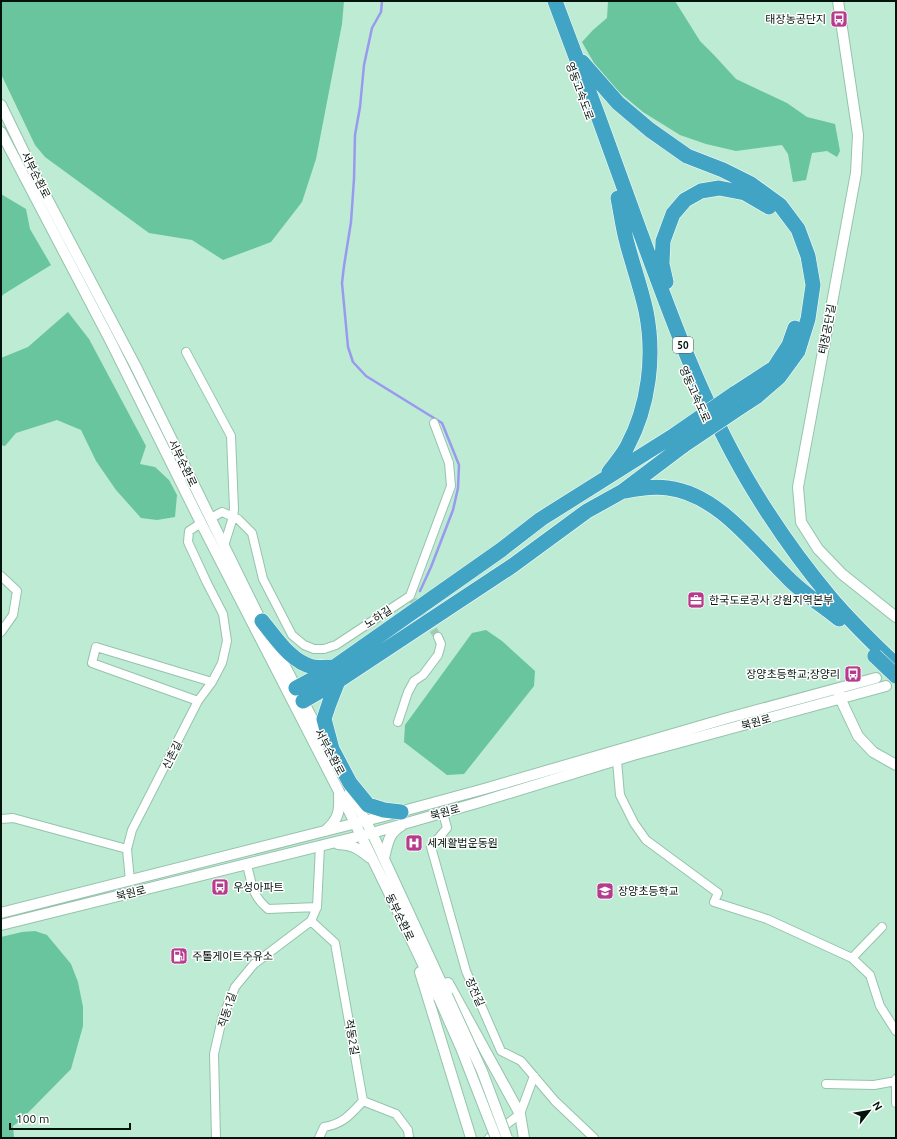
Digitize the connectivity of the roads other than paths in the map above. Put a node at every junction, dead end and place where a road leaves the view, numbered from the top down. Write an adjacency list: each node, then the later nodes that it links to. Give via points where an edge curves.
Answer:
1 (545, 1): 7 (highway, 영동고속도로 / 50)
2 (555, 1): 4 (highway, 영동고속도로 / 50)
3 (838, 1): 22 (street, 태장공단길, via 858,135 856,173 798,487 801,522 818,549 842,574)
4 (575, 54): 8 (highway, 영동고속도로 / 50); 10 (highway, via 618,103 650,130 687,156 751,184 780,205 798,229 808,256 813,285 808,319 798,351 779,377 756,397)
5 (1, 105): 16 (street, 서부순환로)
6 (1, 132): 17 (street, 서부순환로, via 111,342)
7 (618, 198): 13 (highway, via 626,242 646,312 650,363 648,383 637,426 626,448); 23 (highway, 영동고속도로 / 50, via 673,344 720,447 774,536)
8 (672, 318): 10 (highway, via 662,264 663,241 673,214 685,200 701,191 719,188 745,193 770,208 790,232 800,257 805,284 800,316 789,345 774,368); 27 (highway, 영동고속도로 / 50, via 725,439 748,480 773,520 830,598)
9 (186, 352): 15 (street, via 231,436)
10 (736, 401): 12 (highway, bridge)
11 (434, 423): 18 (street, 노하길, via 449,463 452,486 412,598 336,644 324,649 314,649 292,635 263,579 252,533)
12 (680, 439): 13 (highway); 14 (highway)
13 (604, 478): 29 (highway, via 541,519)
14 (623, 491): 23 (highway, via 647,487 669,488 708,503 728,518 791,581); 29 (highway, via 587,511 512,566)
15 (233, 517): 16 (street, via 222,512); 18 (street); 19 (street)
16 (211, 518): 17 (street); 20 (street, 서부순환로)
17 (201, 523): 32 (street, 신촌길, via 189,531 188,542 223,614 227,641 222,662); 34 (street, 서부순환로)
18 (243, 524): 19 (street)
19 (229, 532): 20 (street)
20 (224, 546): 24 (street, 서부순환로)
21 (1, 576): 25 (street, via 18,591 13,615)
22 (896, 617)
23 (839, 618): 27 (highway, 영동고속도로 / 50)
24 (262, 621): 29 (highway, via 298,661); 34 (street, 서부순환로)
25 (1, 632)
26 (438, 637): 36 (street, via 441,644 438,655 423,675 414,681)
27 (878, 653): 28 (highway, 영동고속도로 / 50); 31 (highway, 영동고속도로 / 50, bridge)
28 (896, 665)
29 (336, 674): 34 (highway); 39 (highway, via 324,719)
30 (876, 678): 33 (street, 북원로)
31 (891, 681): 33 (street, 북원로)
32 (212, 682): 35 (street, 신촌길); 35 (street, via 96,647 92,664)
33 (839, 693): 37 (street, 북원로); 38 (street, 북원로); 41 (street, via 858,736 873,752)
34 (296, 696): 39 (street, 서부순환로); 42 (street, 서부순환로)
35 (198, 701): 52 (street, 신촌길, via 132,830)
36 (398, 722)
37 (688, 730): 38 (street); 44 (street, 북원로, via 484,789)
38 (691, 740): 40 (street, 북원로)
39 (332, 752): 42 (highway)
40 (617, 761): 43 (street, 북원로); 65 (street, via 620,796 634,823 646,840 718,893 714,902 767,919)
41 (896, 765)
42 (344, 784): 44 (highway, via 368,805); 46 (street, 서부순환로); 47 (street, 서부순환로); 48 (street, via 338,815)
43 (443, 812): 44 (street, 북원로); 68 (street, 장전길, via 447,828 431,847 466,970 501,1051 521,1061)
44 (403, 817): 46 (street, 북원로); 49 (street, 북원로); 54 (street, via 389,839)
45 (1, 820): 52 (street, via 13,818)
46 (367, 821): 47 (street, 북원로); 49 (street, 서부순환로)
47 (355, 824): 48 (street, 북원로); 50 (street, 서부순환로)
48 (324, 832): 53 (street, 북원로)
49 (372, 833): 50 (street, 북원로); 54 (street, 동부순환로)
50 (361, 836): 51 (street, 북원로); 55 (street, 동부순환로)
51 (325, 845): 55 (street, via 351,845); 56 (street, 북원로); 59 (street, 직동1길)
52 (127, 849): 57 (street, 신촌길)
53 (245, 852): 56 (street); 57 (street, 북원로)
54 (384, 858): 60 (street, 동부순환로)
55 (372, 860): 60 (street, 동부순환로)
56 (247, 865): 58 (street, 북원로); 59 (street, via 253,891 268,909)
57 (130, 881): 58 (street); 61 (street, 북원로)
58 (133, 892): 63 (street, 북원로)
59 (317, 907): 62 (street, 직동1길)
60 (402, 909): 66 (street, 동부순환로); 73 (street); 77 (street)
61 (1, 912)
62 (311, 921): 71 (street, 적동2길, via 335,943); 74 (street, 직동1길, via 254,964 235,987 222,1019 214,1054)
63 (1, 925)
64 (882, 927): 65 (street)
65 (852, 958): 67 (street, via 870,975 880,1006)
66 (443, 997): 79 (street, bridge); 80 (street, bridge, via 482,1071)
67 (896, 1031)
68 (534, 1076): 73 (street); 82 (street, 장전길, via 555,1101)
69 (896, 1080): 70 (street, via 874,1085); 72 (street)
70 (826, 1084)
71 (363, 1101): 75 (street, via 350,1115 335,1125 324,1127); 76 (street, via 396,1114 408,1130)
72 (896, 1102)
73 (520, 1114): 78 (street); 81 (street)
74 (216, 1138)
75 (319, 1138)
76 (409, 1138)
77 (471, 1138)
78 (489, 1138)
79 (496, 1138)
80 (507, 1138)
81 (524, 1138)
82 (594, 1138)

